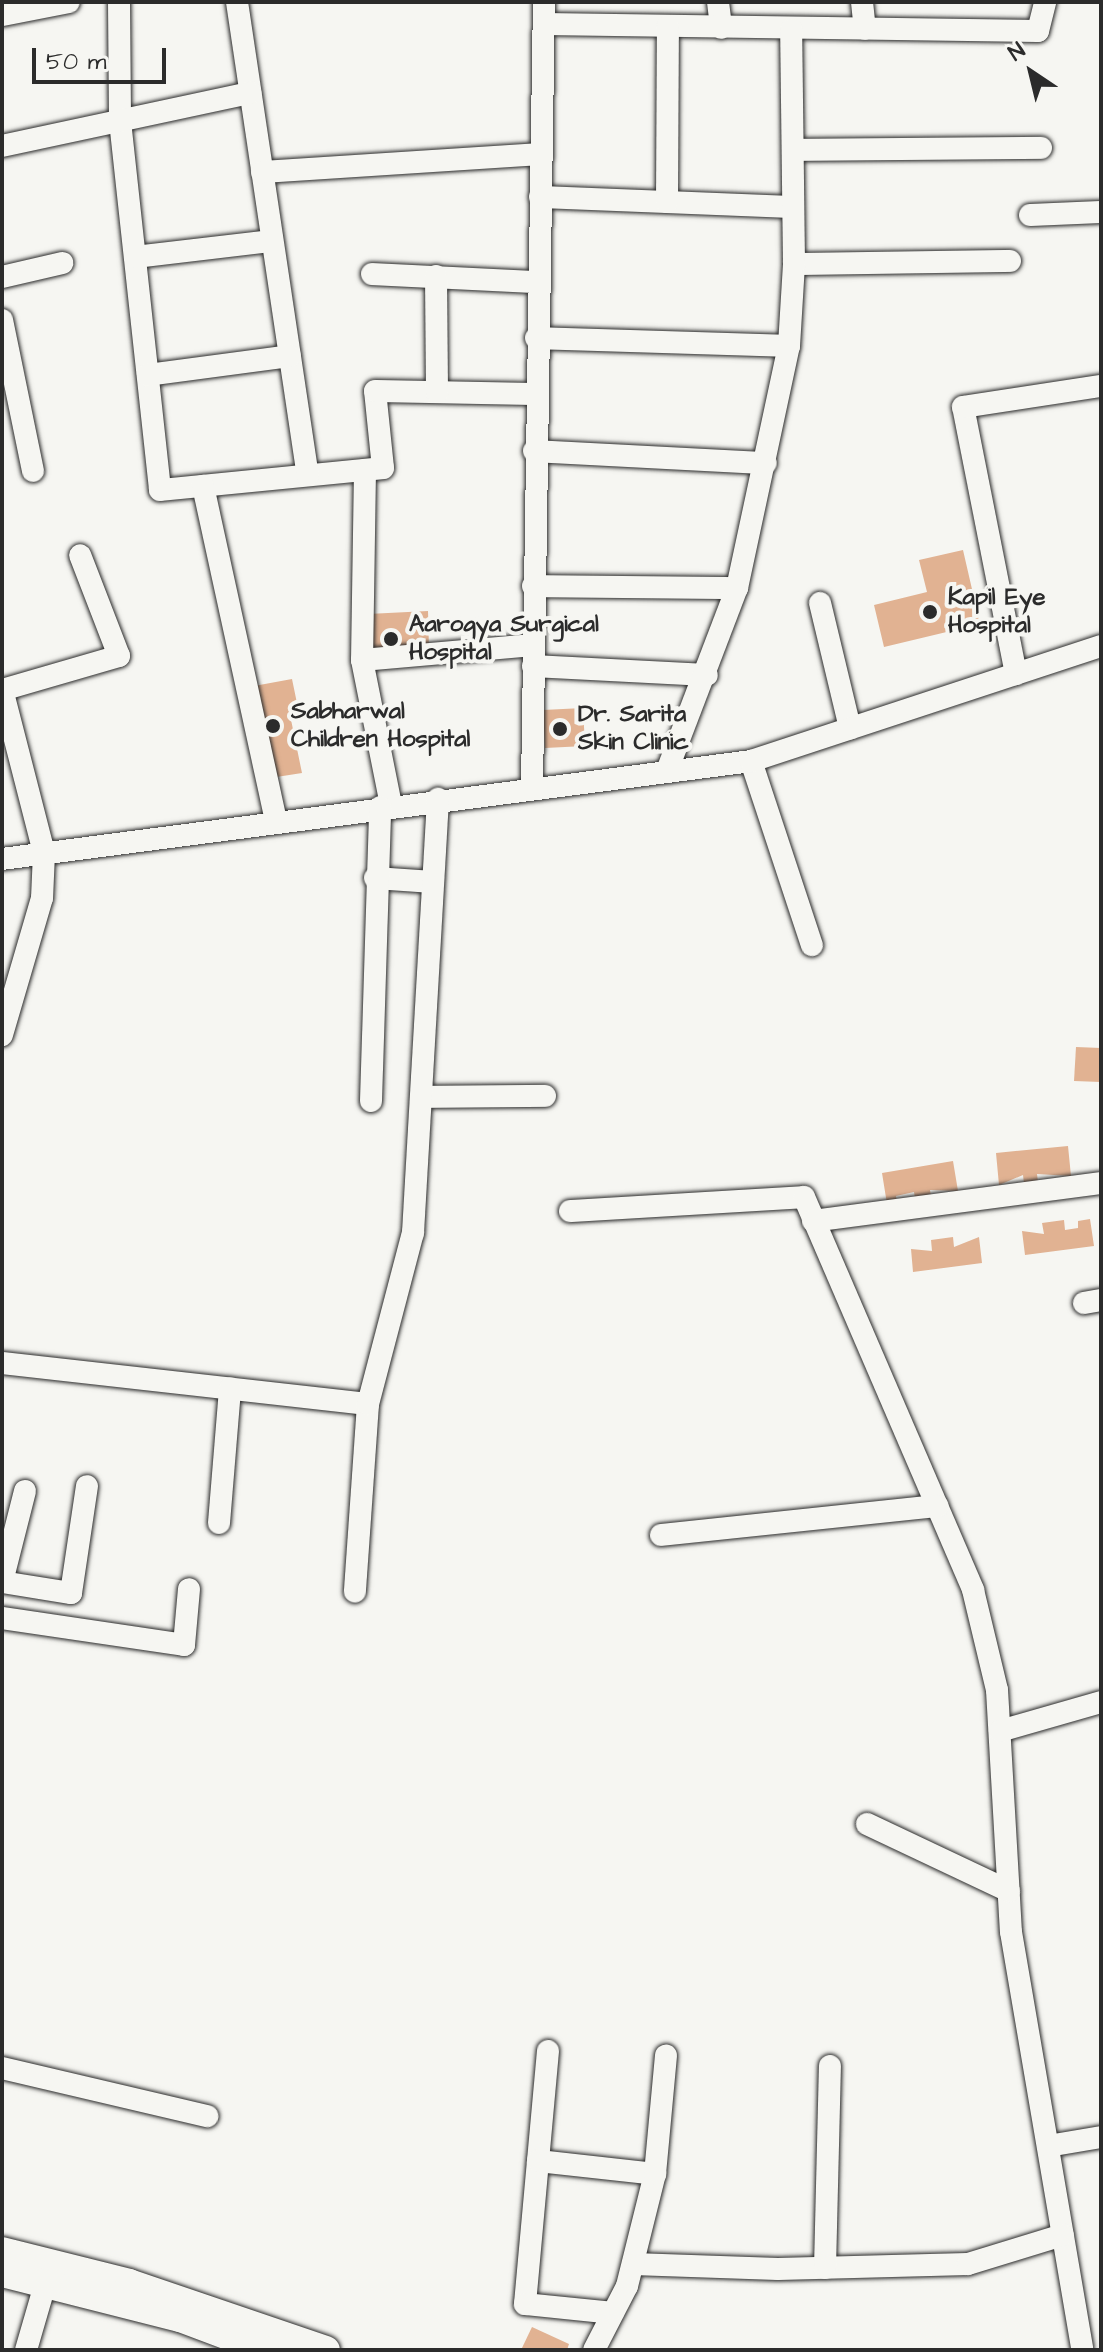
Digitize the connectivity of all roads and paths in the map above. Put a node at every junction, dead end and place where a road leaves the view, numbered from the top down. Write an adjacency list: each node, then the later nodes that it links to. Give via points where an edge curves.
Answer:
1 (69, 2): 8 (street)
2 (119, 2): 14 (street)
3 (237, 2): 13 (street)
4 (718, 2): 10 (street)
5 (862, 2): 11 (street)
6 (1045, 2): 11 (street, via 1038,31)
7 (544, 13): 9 (street); 18 (street)
8 (2, 15)
9 (668, 27): 10 (street); 21 (street)
10 (721, 28): 12 (street)
11 (865, 29): 12 (street)
12 (791, 30): 17 (street)
13 (250, 93): 14 (street); 19 (street)
14 (120, 121): 15 (street); 26 (street)
15 (2, 146)
16 (1041, 148): 17 (street)
17 (793, 150): 22 (street)
18 (541, 154): 19 (street); 20 (street)
19 (262, 172): 25 (street)
20 (540, 197): 21 (street); 33 (street)
21 (667, 202): 22 (street)
22 (793, 207): 29 (street)
23 (1101, 212): 24 (street)
24 (1030, 215)
25 (272, 241): 26 (street); 37 (street)
26 (135, 257): 38 (street)
27 (1010, 261): 29 (street)
28 (62, 263): 32 (street)
29 (794, 264): 36 (street)
30 (372, 274): 31 (street)
31 (436, 276): 33 (street); 41 (street)
32 (2, 277)
33 (538, 282): 35 (street)
34 (2, 320): 39 (street)
35 (536, 338): 36 (street); 42 (street)
36 (789, 346): 44 (street)
37 (290, 356): 38 (street); 47 (street)
38 (148, 375): 48 (street, via 160,490)
39 (8, 382): 46 (street)
40 (1101, 386): 56 (street, via 963,407)
41 (437, 392): 42 (street); 45 (street, via 375,391 383,468)
42 (535, 394): 43 (street)
43 (534, 451): 44 (street); 50 (street)
44 (766, 463): 51 (street)
45 (365, 470): 47 (street); 55 (street)
46 (33, 471)
47 (308, 475): 48 (street)
48 (203, 486): 65 (street)
49 (80, 555): 58 (street, via 119,656)
50 (533, 586): 51 (street); 54 (street)
51 (737, 588): 57 (street)
52 (820, 603): 59 (street)
53 (1101, 646): 56 (street)
54 (533, 655): 55 (street); 57 (street); 62 (street)
55 (362, 660): 64 (street)
56 (1016, 674): 59 (street)
57 (707, 675): 61 (street)
58 (2, 689): 66 (street)
59 (850, 728): 60 (street)
60 (751, 761): 61 (street); 70 (street)
61 (667, 771): 62 (street)
62 (532, 788): 63 (street)
63 (438, 799): 64 (street); 69 (street)
64 (386, 806): 65 (street); 68 (street)
65 (276, 820): 66 (street)
66 (44, 853): 67 (street); 71 (street, via 42,898)
67 (2, 859)
68 (375, 878): 69 (street); 74 (street)
69 (433, 882): 73 (street)
70 (812, 945)
71 (2, 1035)
72 (545, 1096): 73 (street)
73 (421, 1097): 80 (street, via 413,1233)
74 (371, 1101)
75 (1101, 1183): 77 (street)
76 (570, 1211): 77 (street, via 804,1197)
77 (813, 1221): 83 (street)
78 (2, 1363): 79 (street)
79 (230, 1388): 80 (street); 84 (street)
80 (368, 1404): 88 (street)
81 (87, 1486): 86 (street, via 71,1593)
82 (25, 1491): 86 (street)
83 (937, 1506): 85 (street); 91 (street, via 973,1590 997,1690)
84 (219, 1523)
85 (661, 1535)
86 (2, 1582)
87 (189, 1589): 89 (street, via 184,1645)
88 (355, 1592)
89 (2, 1618)
90 (1101, 1702): 91 (street)
91 (1000, 1731): 93 (street)
92 (867, 1824): 93 (street)
93 (1009, 1891): 100 (street)
94 (548, 2051): 101 (street)
95 (666, 2056): 102 (street)
96 (830, 2066): 106 (street)
97 (2, 2068): 98 (street)
98 (207, 2116)
99 (1101, 2137): 100 (street)
100 (1048, 2146): 103 (street)
101 (538, 2161): 102 (street); 109 (street, via 525,2304)
102 (655, 2174): 105 (street)
103 (1063, 2235): 106 (street, via 968,2264); 110 (street)
104 (2, 2251): 108 (main road)
105 (633, 2264): 106 (street); 109 (street)
106 (825, 2268)
107 (2, 2273): 108 (main road)
108 (48, 2274): 111 (street); 112 (main road); 113 (main road, via 129,2283)
109 (613, 2313): 114 (street)
110 (1086, 2347)
111 (26, 2350)
112 (265, 2350)
113 (326, 2350)
114 (594, 2350)

